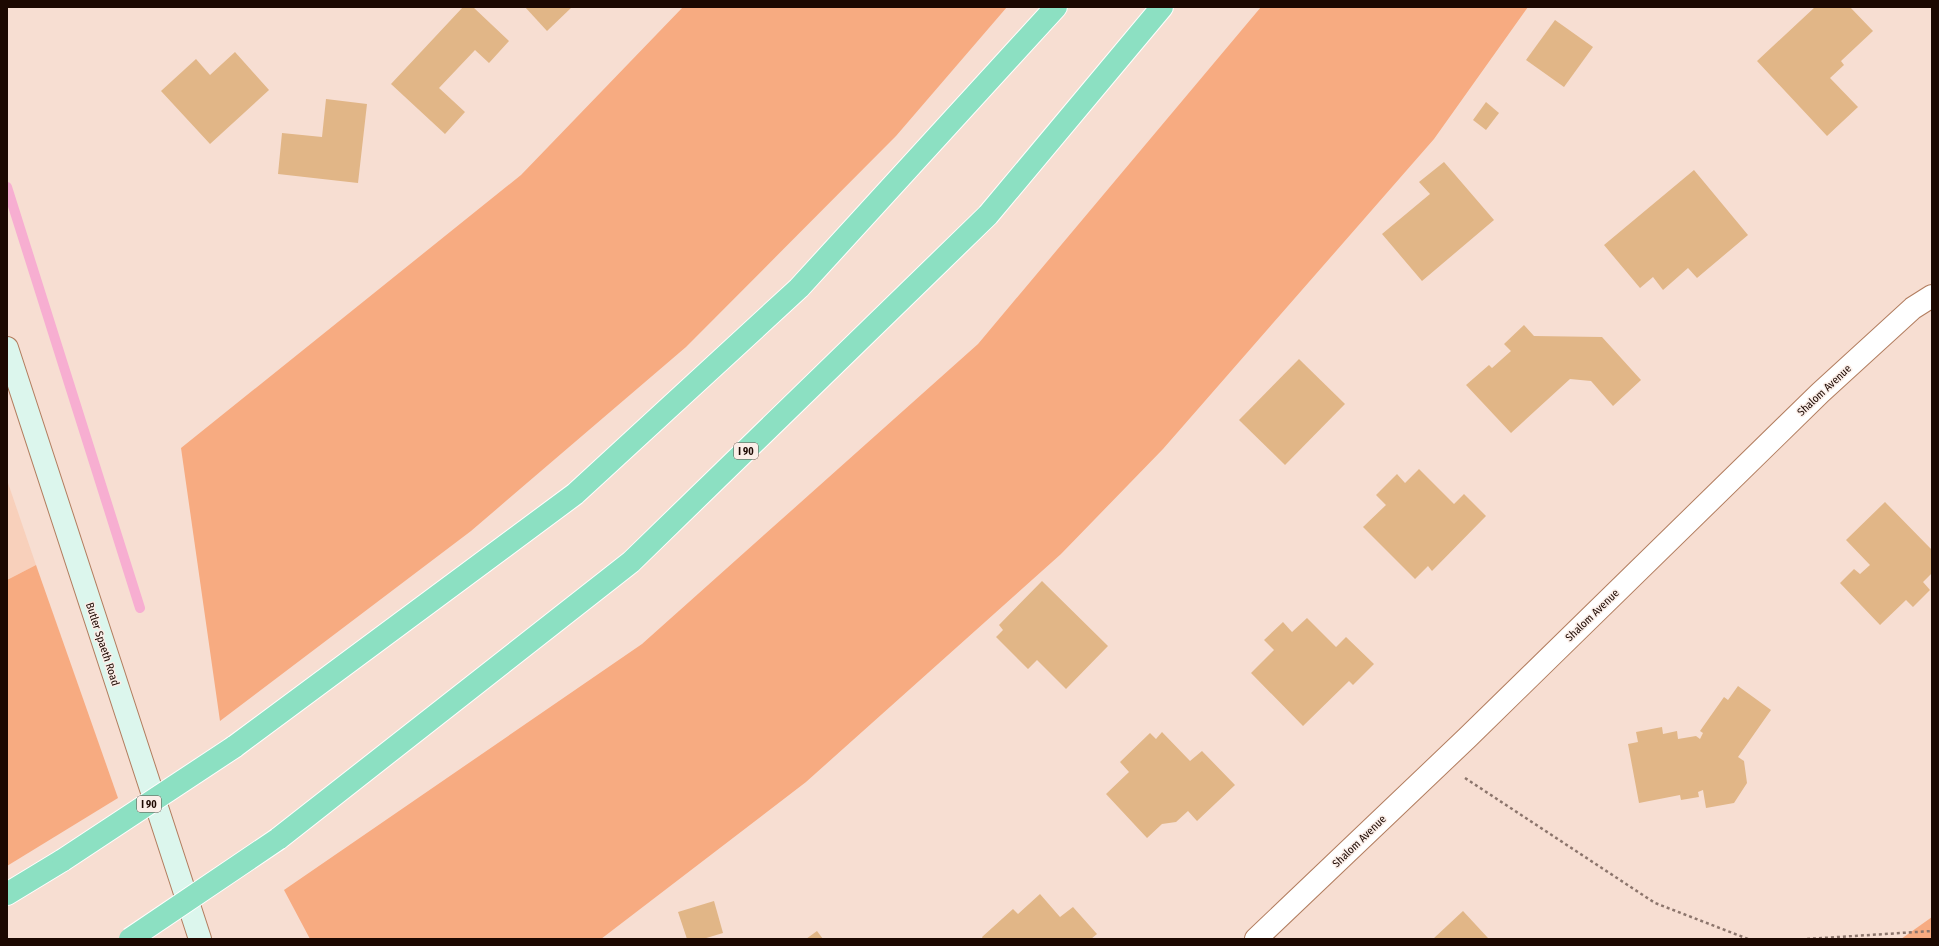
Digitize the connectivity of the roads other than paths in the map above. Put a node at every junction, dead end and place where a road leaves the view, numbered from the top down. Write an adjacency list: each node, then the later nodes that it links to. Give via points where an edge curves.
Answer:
1 (1056, 7): 5 (highway, I 90, bridge, via 799,288 575,494 234,747)
2 (1162, 7): 6 (highway, I 90, bridge, via 988,214 631,562 278,839)
3 (1932, 296): 8 (street, Shalom Avenue, via 1913,308 1820,393 1441,763)
4 (7, 348): 7 (main road, Butler Spaeth Road)
5 (7, 894)
6 (130, 939)
7 (200, 939)
8 (1256, 939)

